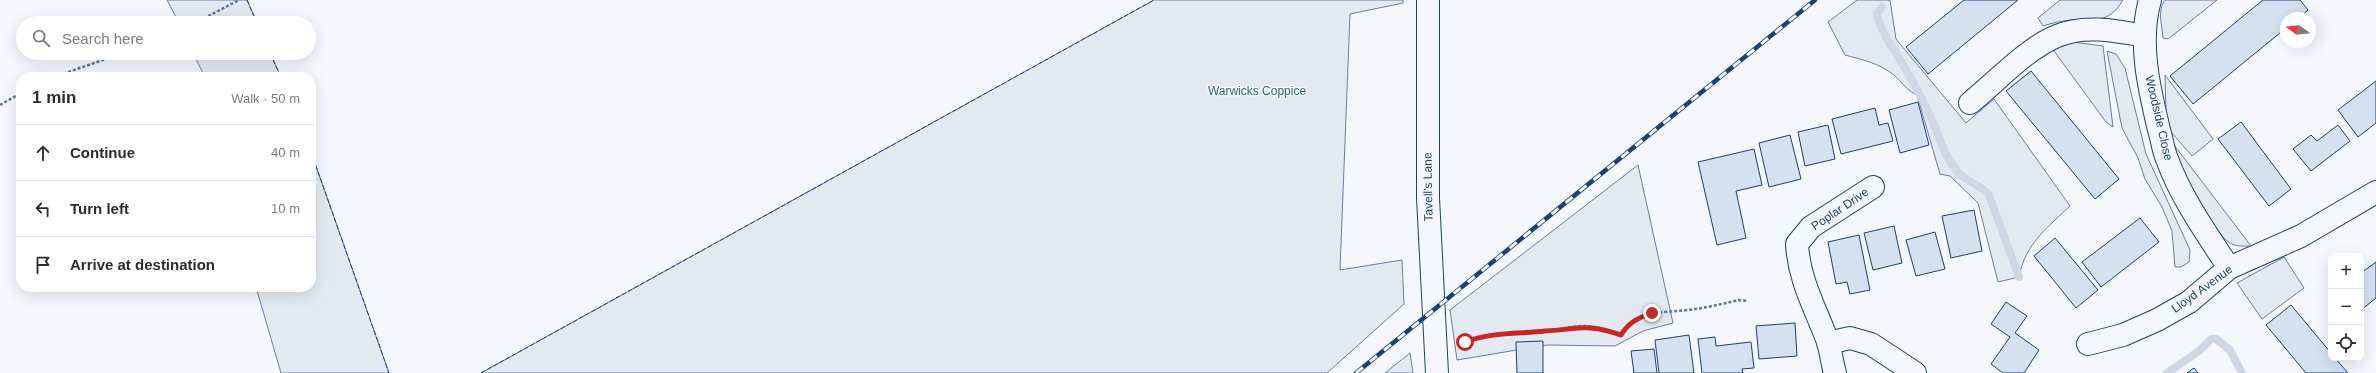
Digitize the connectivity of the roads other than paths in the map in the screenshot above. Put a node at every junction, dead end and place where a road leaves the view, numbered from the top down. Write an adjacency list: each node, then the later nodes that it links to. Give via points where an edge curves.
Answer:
1 (1428, 0): 10 (street, Tavell's Lane, via 1428,198)
2 (2150, 0): 3 (street, Woodside Close)
3 (2145, 36): 4 (street, via 2104,30 2079,30 2057,36 2033,50); 7 (street, Woodside Close, via 2154,107 2166,159 2197,219)
4 (1970, 103)
5 (1873, 187): 8 (street, Poplar Drive, via 1811,227 1797,244 1798,264 1806,291)
6 (2376, 192): 7 (street, Lloyd Avenue, via 2301,236)
7 (2230, 268): 9 (street, Lloyd Avenue, via 2189,302 2157,320 2123,335)
8 (1828, 343): 11 (street, Poplar Drive); 12 (street, via 1850,338 1872,344)
9 (2088, 344)
10 (1436, 364)
11 (1835, 373)
12 (1915, 373)

